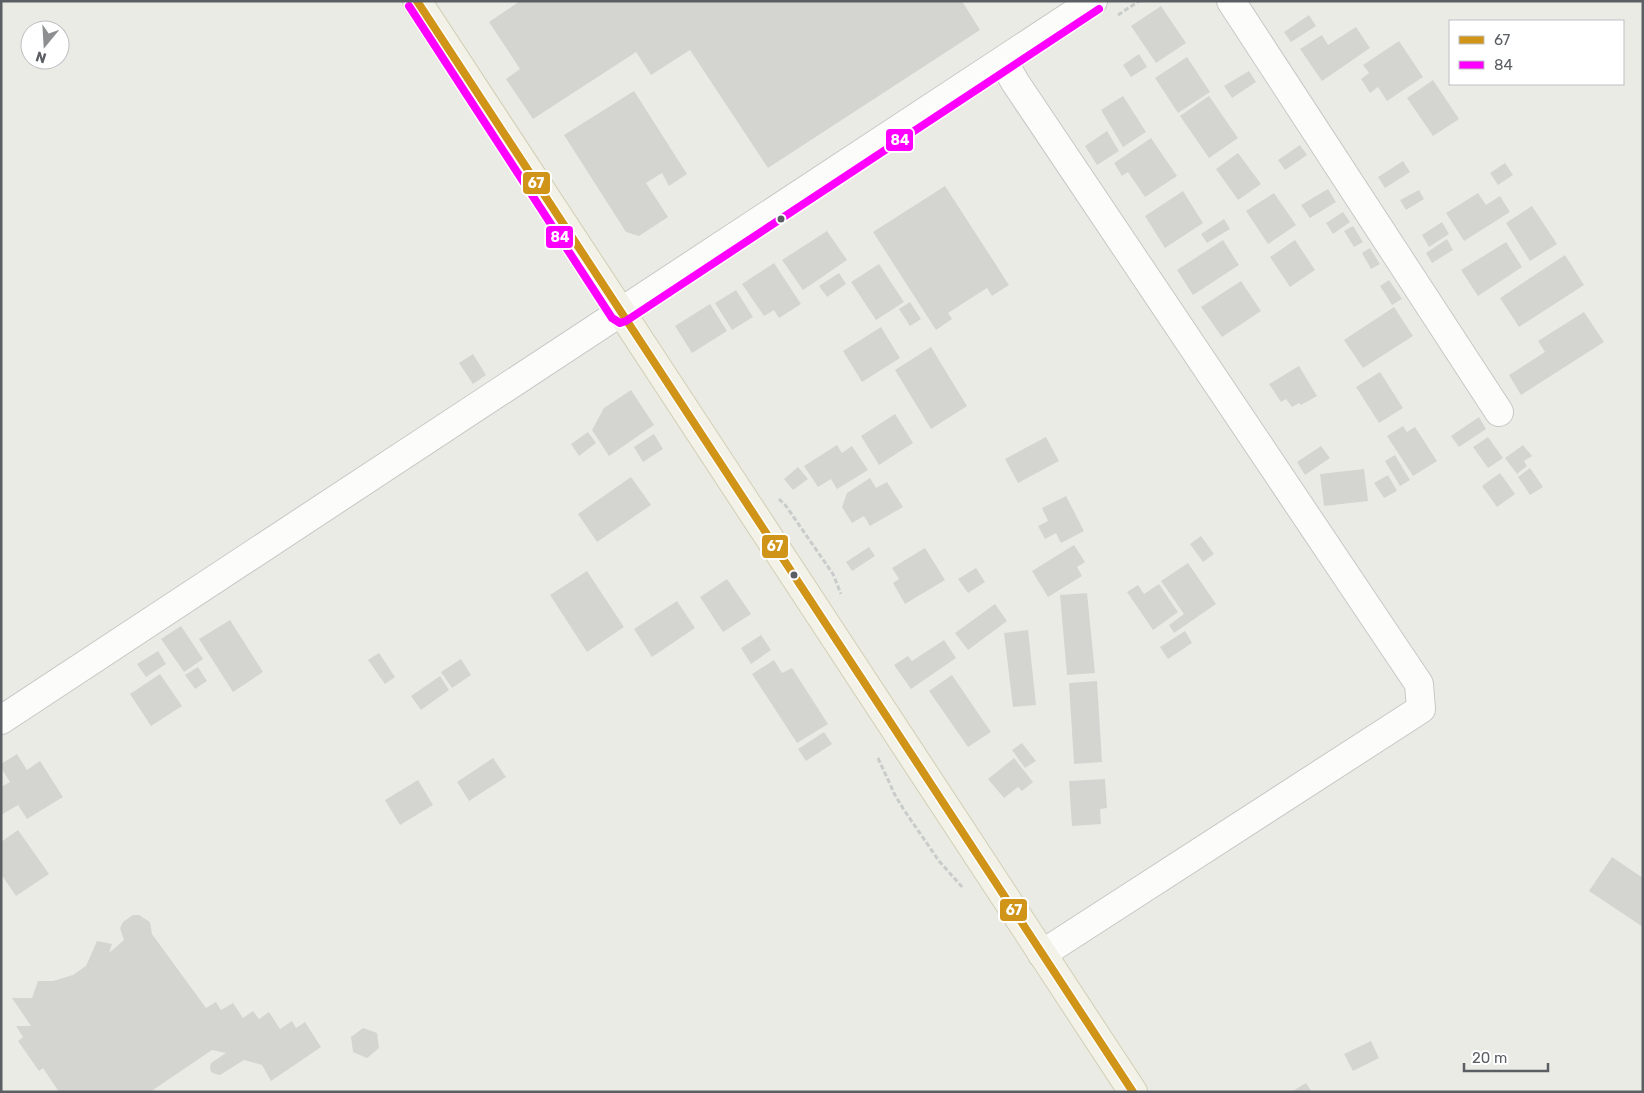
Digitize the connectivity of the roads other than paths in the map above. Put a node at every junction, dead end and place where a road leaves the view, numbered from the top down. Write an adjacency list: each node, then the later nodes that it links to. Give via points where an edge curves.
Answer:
1 (417, 1): 5 (main road)
2 (1231, 1): 6 (street)
3 (1103, 9): 4 (street)
4 (1003, 61): 5 (street); 8 (street, via 1419,684 1421,709)
5 (620, 313): 7 (street); 8 (main road)
6 (1499, 412)
7 (1, 720)
8 (1042, 954): 9 (main road)
9 (1133, 1092)

